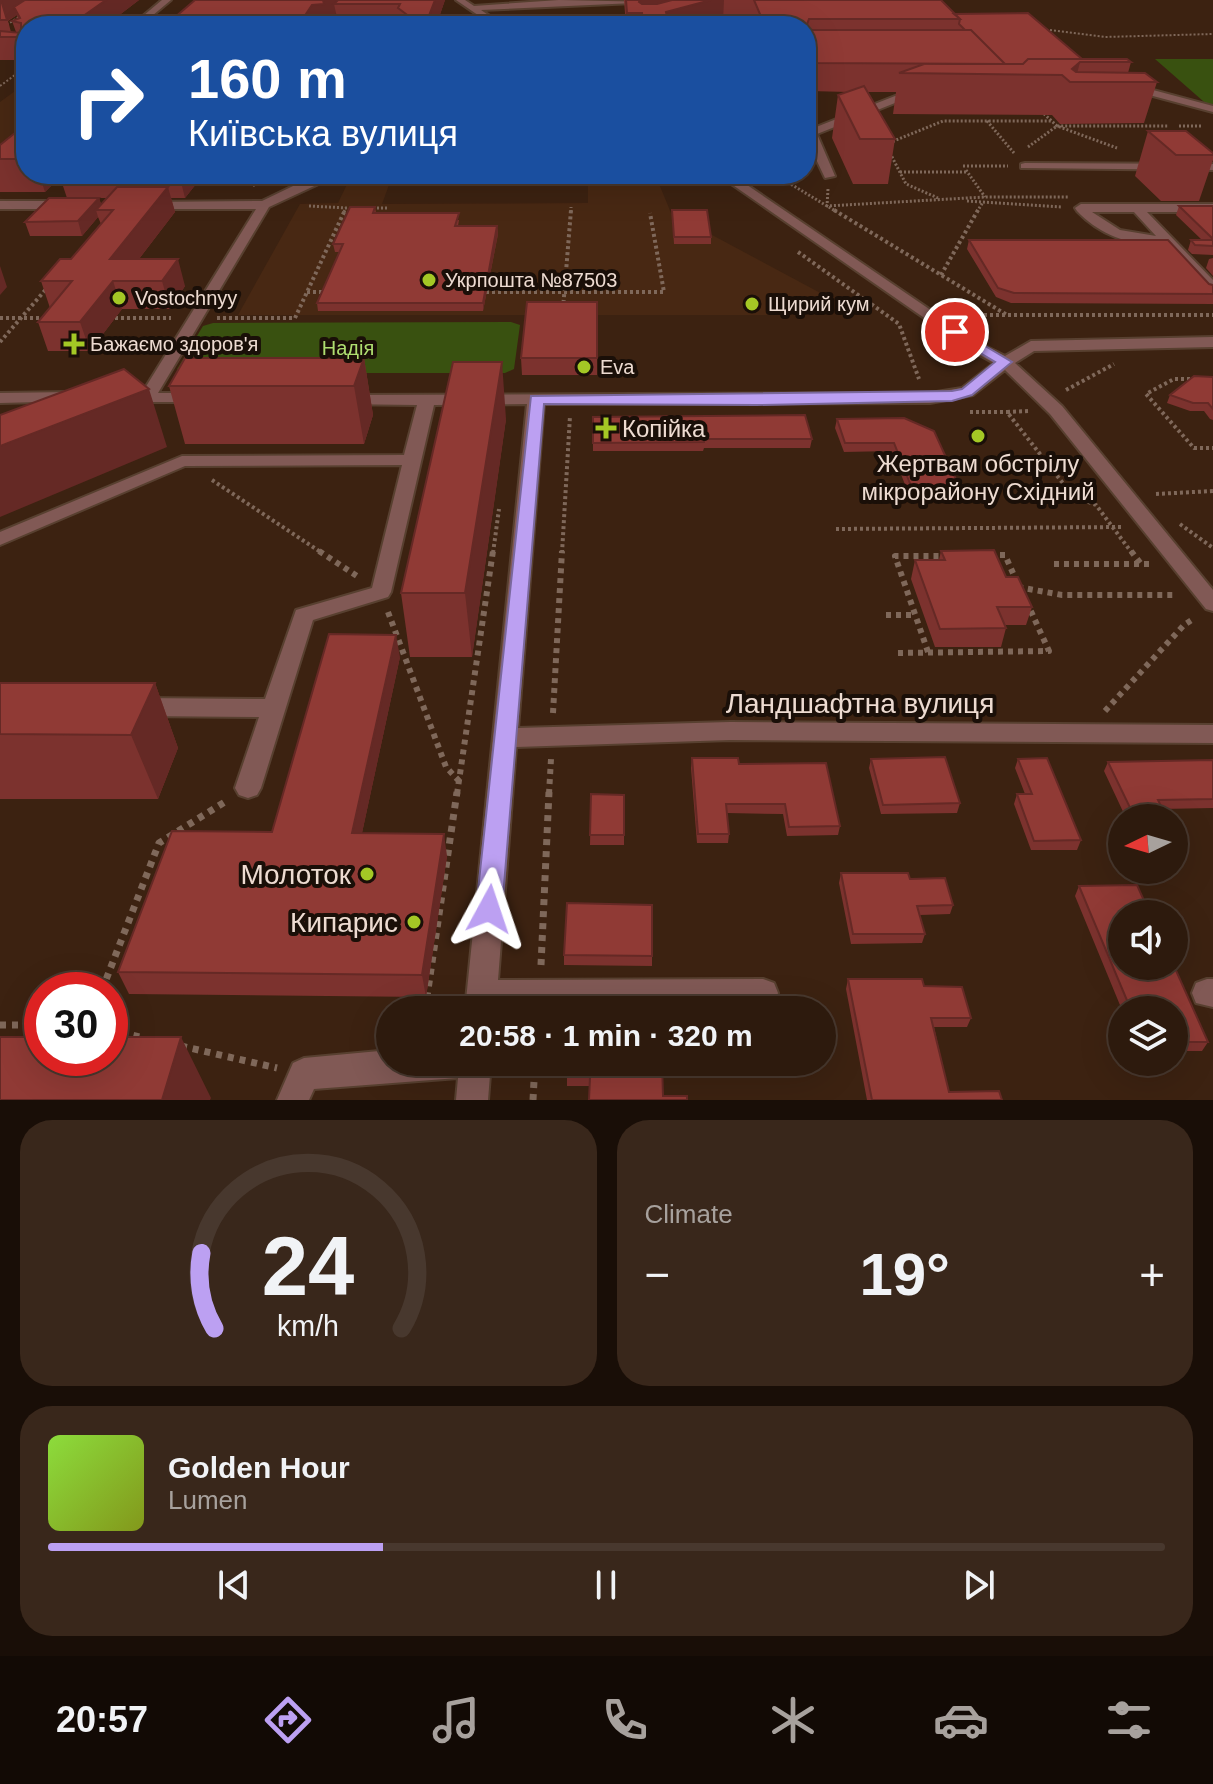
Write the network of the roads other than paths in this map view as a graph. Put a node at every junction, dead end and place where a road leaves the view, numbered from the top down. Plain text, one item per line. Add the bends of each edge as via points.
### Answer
1 (166, 0) edge
2 (460, 0) edge
3 (560, 1) edge
4 (668, 2) edge
5 (472, 8) junction
6 (147, 16) edge
7 (484, 16) edge
8 (1110, 93) edge
9 (929, 98) edge
10 (1159, 108) edge
11 (1212, 108) edge
12 (816, 131) edge
13 (816, 149) edge
14 (1025, 166) road end
15 (1213, 167) edge
16 (829, 176) dead end
17 (310, 184) edge
18 (738, 184) edge
19 (0, 205) edge
20 (82, 205) edge
21 (136, 205) edge
22 (264, 205) junction
23 (1137, 208) junction
24 (1213, 208) edge
25 (1168, 241) junction
26 (1188, 261) junction
27 (1213, 261) edge
28 (1213, 288) edge
29 (1213, 342) edge
30 (1005, 362) junction
31 (0, 398) edge
32 (147, 398) junction
33 (217, 398) edge
34 (322, 399) edge
35 (536, 400) junction
36 (426, 401) junction
37 (412, 460) junction
38 (0, 539) edge
39 (1207, 604) edge
40 (122, 707) edge
41 (275, 708) junction
42 (1213, 734) edge
43 (506, 738) junction
44 (248, 788) road end
45 (763, 993) dead end
46 (481, 996) edge
47 (669, 996) edge
48 (376, 1071) edge
49 (474, 1076) edge
50 (298, 1087) edge
51 (472, 1100) edge

1 - 6 street
2 - 5 street
3 - 4 street
3 - 5 street
5 - 7 street
8 - 11 street via 1153,93
9 - 12 street via 899,98
10 - 11 street
13 - 16 street
14 - 15 street
17 - 22 street
18 - 30 street
19 - 20 street
21 - 22 street
22 - 32 street
23 - 24 street
23 - 25 street
23 - 25 street via 1081,208 1096,225 1135,240
25 - 26 street
26 - 27 street
26 - 28 street
29 - 30 street via 1031,346
30 - 35 street via 967,392 930,398
30 - 39 street via 1056,410 1181,563
31 - 32 street
32 - 33 street
34 - 36 street
35 - 36 street
35 - 43 street
36 - 37 street
37 - 38 street via 182,461
37 - 41 street via 381,592 304,615
40 - 41 street
41 - 44 street
42 - 43 street, Ландшафтна вулиця via 637,732
43 - 46 street
45 - 47 street
48 - 50 street
49 - 51 street

